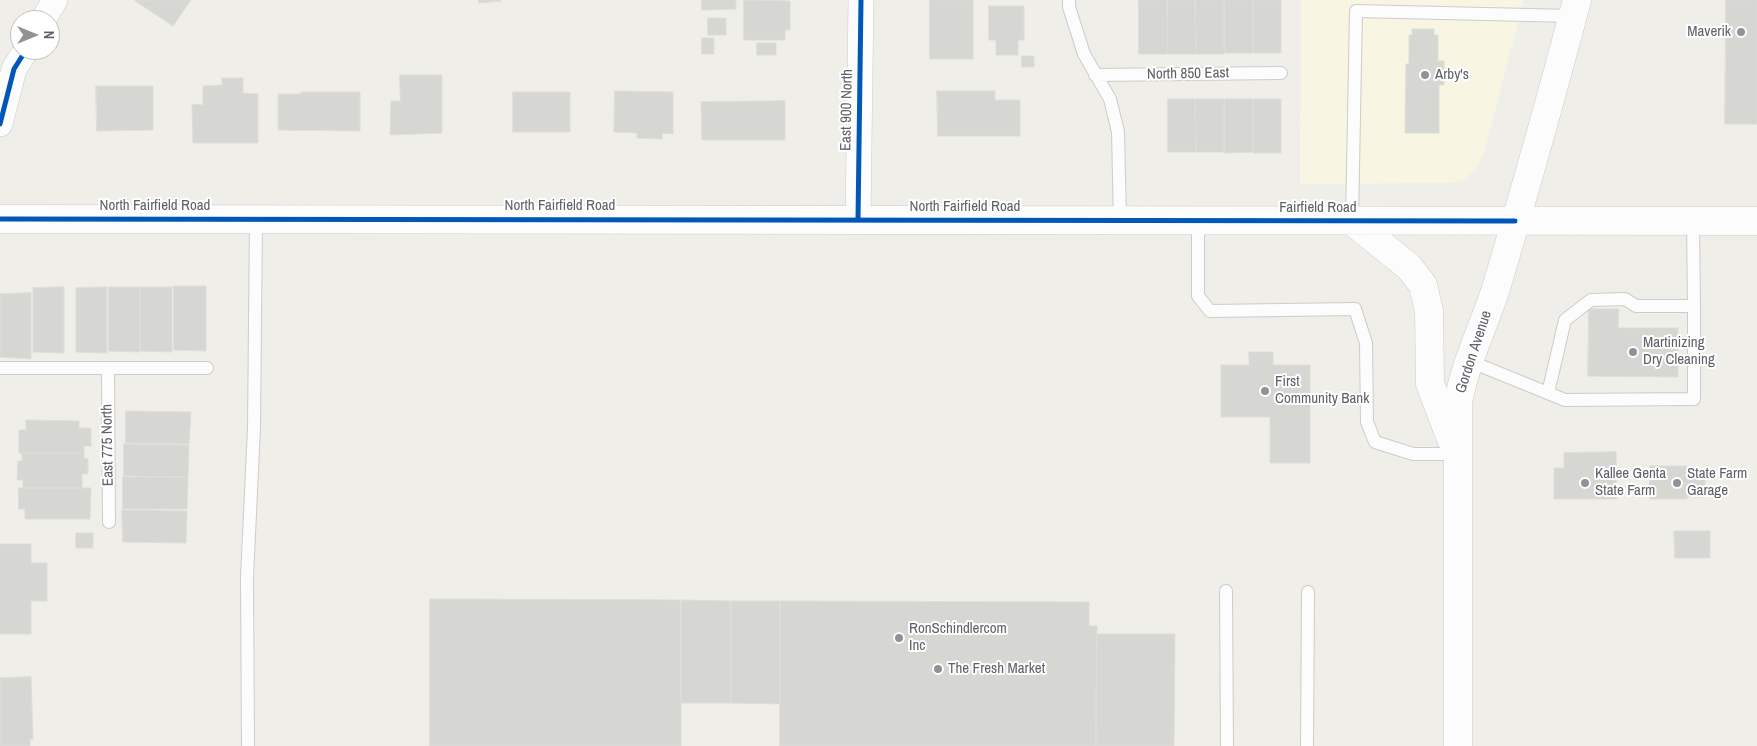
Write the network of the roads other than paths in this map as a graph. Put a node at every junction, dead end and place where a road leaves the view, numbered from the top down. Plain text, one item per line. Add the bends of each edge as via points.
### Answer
1 (861, 0) edge
2 (1069, 0) edge
3 (1574, 8) edge
4 (20, 60) edge
5 (1281, 73) dead end
6 (1095, 75) junction
7 (0, 124) edge
8 (256, 218) junction
9 (0, 219) edge
10 (858, 220) junction
11 (1120, 221) junction
12 (1198, 221) junction
13 (1352, 221) junction
14 (1515, 221) junction
15 (1693, 221) junction
16 (1757, 221) edge
17 (1694, 306) junction
18 (1469, 361) junction
19 (0, 368) edge
20 (108, 368) junction
21 (207, 368) dead end
22 (1548, 393) junction
23 (1457, 454) junction
24 (109, 522) dead end
25 (1226, 591) dead end
26 (1308, 592) dead end
27 (248, 746) edge
28 (1227, 746) edge
29 (1306, 746) edge
30 (1458, 746) edge

1 - 10 street, East 900 North
2 - 6 lane via 1084,54
3 - 13 lane via 1356,12
3 - 14 main road, Gordon Avenue
4 - 7 street via 14,69
5 - 6 lane, North 850 East
6 - 11 lane via 1110,99 1118,132
8 - 9 main road, North Fairfield Road
8 - 10 main road, North Fairfield Road
8 - 27 lane via 254,428 248,577
10 - 11 main road, North Fairfield Road
11 - 12 main road, Fairfield Road
12 - 13 main road, Fairfield Road
12 - 23 lane via 1198,296 1210,311 1355,309 1366,343 1367,422 1375,442 1413,454
13 - 14 main road, Fairfield Road
13 - 23 main road via 1409,267 1423,285 1429,311 1430,384
14 - 15 main road, Fairfield Road
14 - 18 main road, Gordon Avenue
15 - 16 main road, Fairfield Road
15 - 17 lane
17 - 22 lane via 1636,306 1625,299 1591,300 1565,320
17 - 22 lane via 1694,399 1565,400
18 - 22 lane
18 - 23 main road, Gordon Avenue via 1458,403
19 - 20 lane
20 - 21 lane
20 - 24 lane, East 775 North
23 - 30 main road, Gordon Avenue
25 - 28 lane
26 - 29 lane

